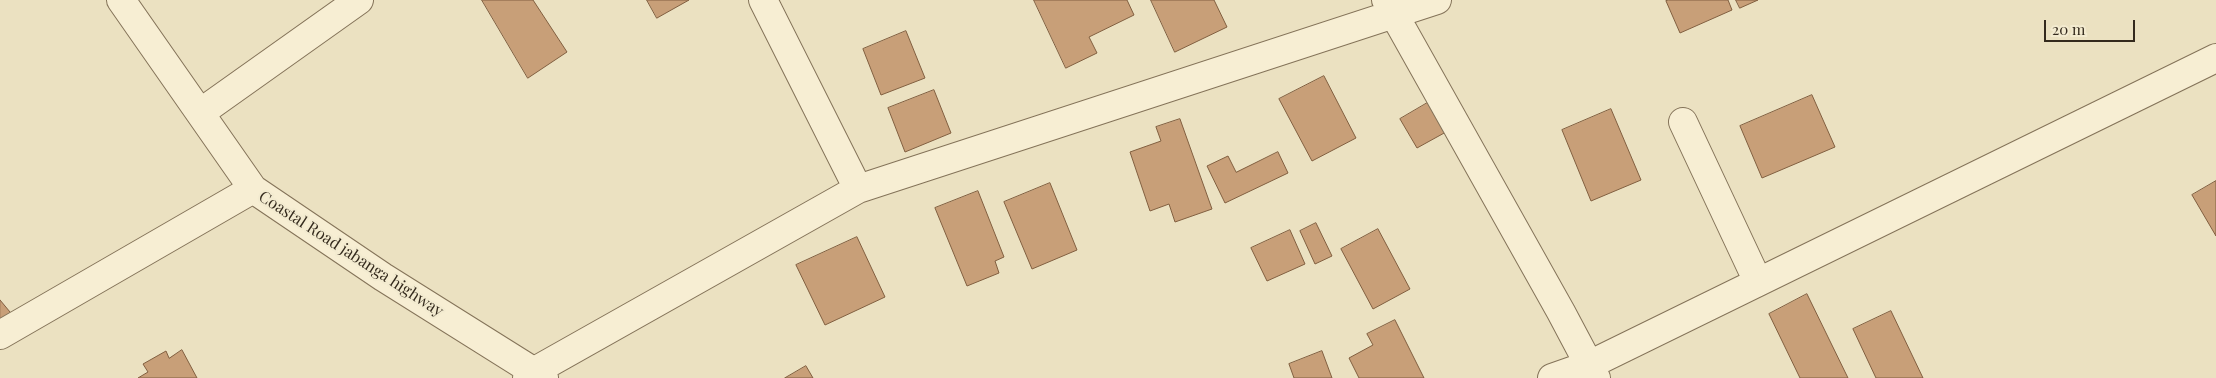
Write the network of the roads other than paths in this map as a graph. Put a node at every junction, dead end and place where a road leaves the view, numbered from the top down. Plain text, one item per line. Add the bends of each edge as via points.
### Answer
1 (121, 0) edge
2 (359, 0) edge
3 (763, 0) edge
4 (1437, 0) edge
5 (1390, 7) edge
6 (2216, 58) edge
7 (200, 113) junction
8 (1683, 122) dead end
9 (253, 189) junction
10 (858, 189) junction
11 (1758, 282) junction
12 (0, 335) edge
13 (1592, 371) edge
14 (534, 376) edge
15 (1552, 378) edge

1 - 7 street, Coastal Road jabanga highway
2 - 7 street
3 - 10 street
4 - 5 street
5 - 10 street
5 - 13 street
6 - 11 street
7 - 9 street, Coastal Road jabanga highway
8 - 11 street
9 - 12 street
9 - 14 street, Coastal Road jabanga highway
10 - 14 street
11 - 13 street
13 - 15 street

